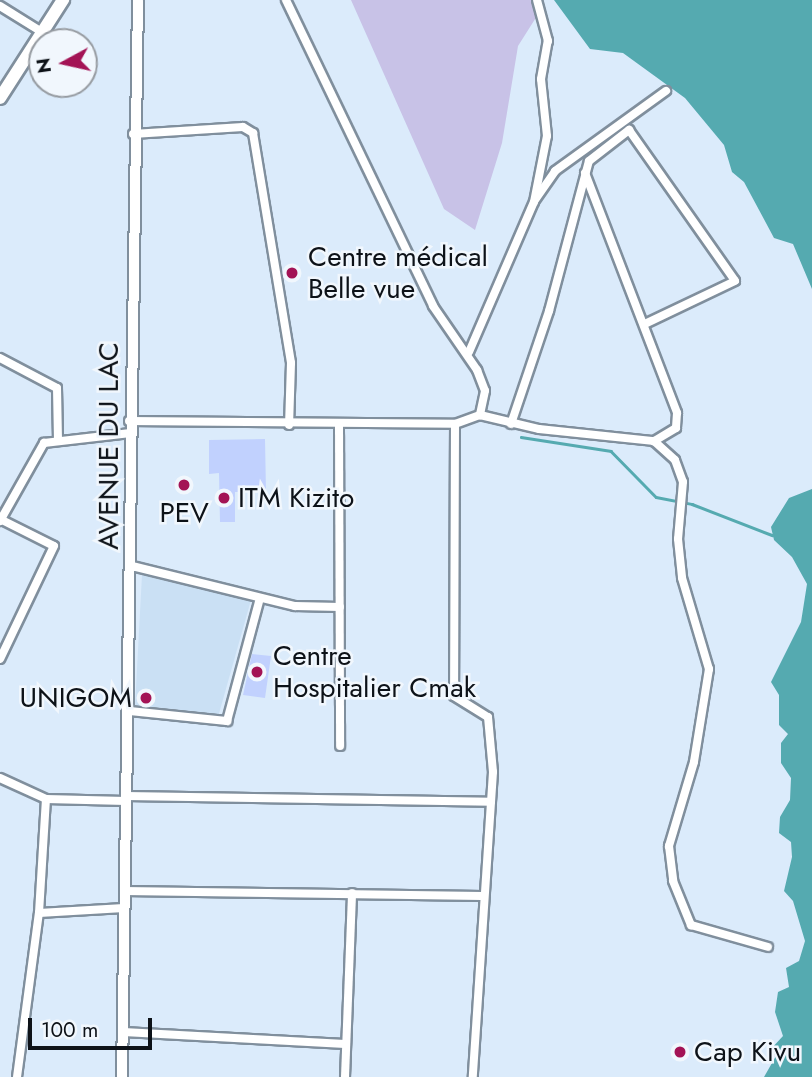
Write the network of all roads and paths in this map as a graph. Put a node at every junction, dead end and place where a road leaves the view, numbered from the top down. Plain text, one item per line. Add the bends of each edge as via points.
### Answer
1 (63, 0) edge
2 (138, 0) edge
3 (286, 0) edge
4 (537, 0) edge
5 (0, 6) edge
6 (36, 28) edge
7 (45, 28) edge
8 (28, 54) edge
9 (666, 91) dead end
10 (0, 98) edge
11 (133, 134) junction
12 (585, 173) junction
13 (534, 202) junction
14 (647, 323) junction
15 (469, 352) junction
16 (0, 358) edge
17 (480, 415) junction
18 (455, 424) junction
19 (510, 424) junction
20 (289, 425) junction
21 (339, 425) junction
22 (130, 427) junction
23 (58, 438) junction
24 (654, 441) junction
25 (0, 520) edge
26 (132, 566) junction
27 (260, 598) junction
28 (340, 607) junction
29 (0, 659) edge
30 (129, 710) junction
31 (340, 746) dead end
32 (0, 778) edge
33 (126, 798) junction
34 (46, 799) junction
35 (491, 802) junction
36 (124, 891) junction
37 (352, 893) junction
38 (481, 896) junction
39 (124, 908) junction
40 (39, 913) junction
41 (768, 947) dead end
42 (123, 1031) junction
43 (346, 1044) junction
44 (17, 1077) edge
45 (122, 1077) edge
46 (345, 1077) edge
47 (473, 1077) edge

1 - 7 highway
2 - 11 main road, AVENUE DU LAC
3 - 15 street via 433,306
4 - 13 street via 548,41 541,79 547,128
5 - 6 street
8 - 10 highway
9 - 13 street via 555,171
11 - 20 street via 243,127 253,133 291,363
11 - 22 main road, AVENUE DU LAC
12 - 14 street
12 - 14 street via 593,154 629,130 735,281
12 - 19 street via 549,311
13 - 15 street
14 - 24 street via 678,420 671,433
15 - 17 street via 485,391
16 - 23 street via 57,388
17 - 18 street
17 - 19 street
18 - 21 street
18 - 35 street via 454,696 490,722
19 - 24 street
20 - 21 street
20 - 22 street
21 - 28 street
22 - 23 street
22 - 26 main road, AVENUE DU LAC
23 - 25 street via 44,443
24 - 41 street via 669,450 683,482 678,539 681,578 709,669 694,762 669,846 673,881 691,925
25 - 29 street via 54,546
26 - 27 street
26 - 30 main road, AVENUE DU LAC
27 - 28 street via 295,606
27 - 30 street via 227,721
28 - 31 street
30 - 33 main road, AVENUE DU LAC
32 - 34 street
33 - 34 street
33 - 35 street
33 - 36 main road, AVENUE DU LAC
34 - 40 street
35 - 38 street
36 - 37 street
36 - 39 main road, AVENUE DU LAC
37 - 38 street
37 - 43 street
38 - 47 street
39 - 40 street
39 - 42 main road, AVENUE DU LAC
40 - 44 street
42 - 43 street
42 - 45 main road, AVENUE DU LAC
43 - 46 street

